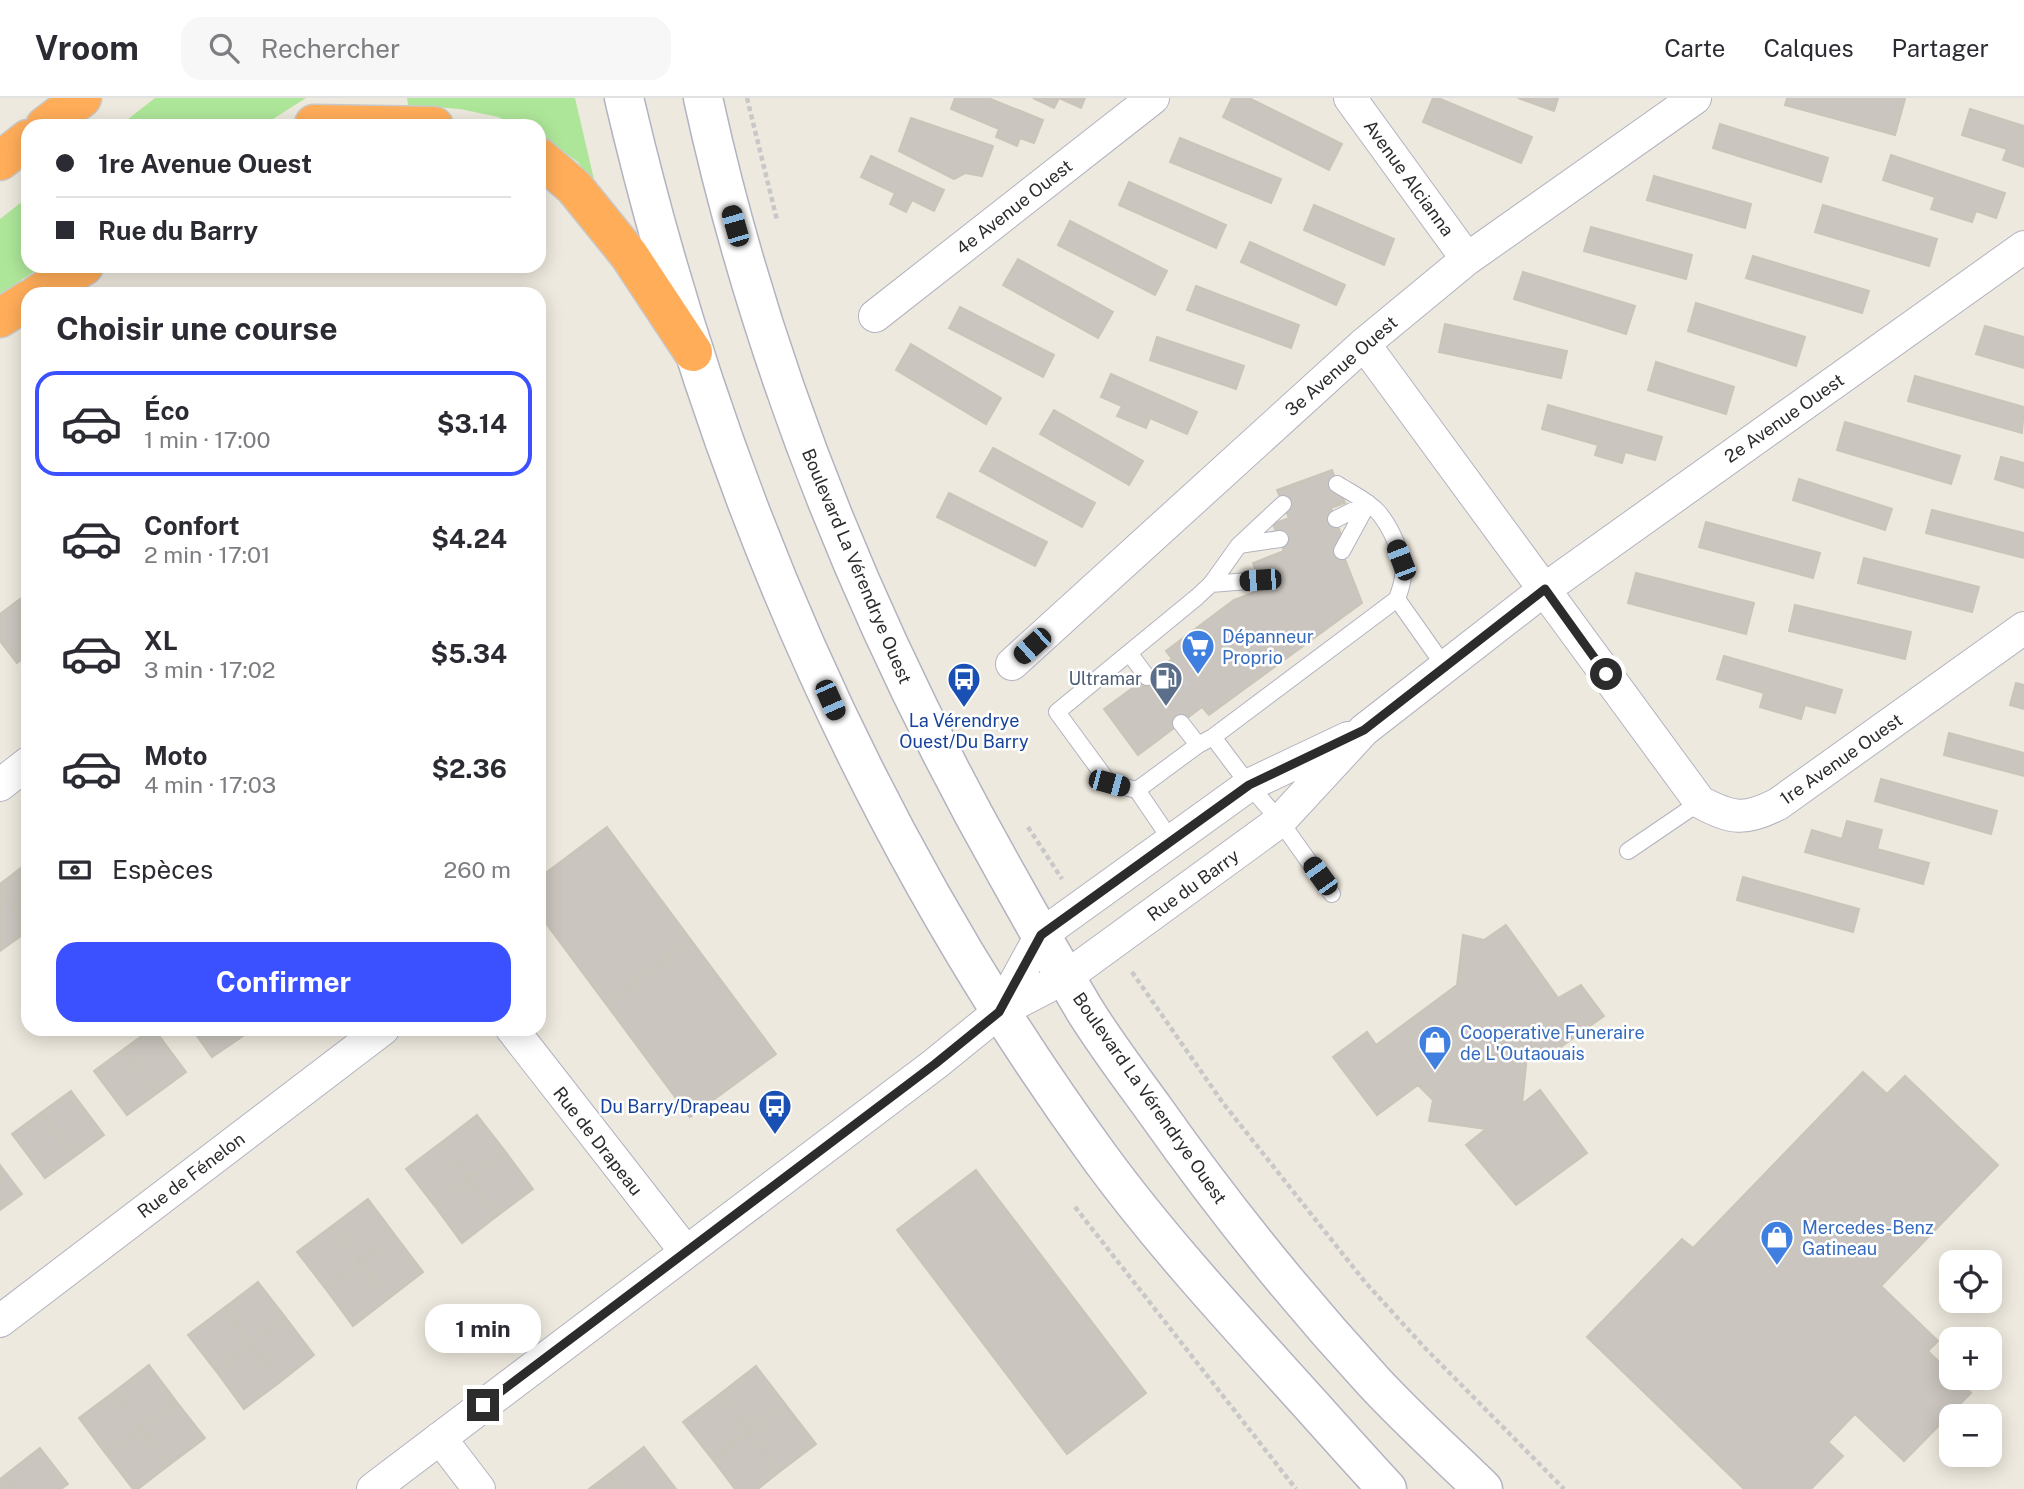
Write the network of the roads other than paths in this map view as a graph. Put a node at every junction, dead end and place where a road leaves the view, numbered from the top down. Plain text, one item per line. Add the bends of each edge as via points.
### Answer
1 (82, 98) edge
2 (356, 98) edge
3 (624, 98) edge
4 (703, 98) edge
5 (1153, 98) edge
6 (1350, 98) edge
7 (1695, 98) edge
8 (54, 119) edge
9 (323, 119) edge
10 (21, 144) edge
11 (0, 161) edge
12 (546, 163) edge
13 (2024, 247) edge
14 (1467, 259) junction
15 (72, 273) edge
16 (50, 287) edge
17 (21, 304) edge
18 (875, 316) dead end
19 (0, 318) edge
20 (1364, 344) junction
21 (693, 352) junction
22 (1337, 484) dead end
23 (1368, 503) junction
24 (1283, 505) dead end
25 (1335, 519) dead end
26 (1280, 539) dead end
27 (1239, 545) junction
28 (1342, 551) dead end
29 (1260, 580) dead end
30 (1211, 584) junction
31 (1545, 589) junction
32 (1397, 599) junction
33 (2024, 628) edge
34 (1130, 654) junction
35 (1012, 664) dead end
36 (1445, 667) junction
37 (1147, 677) dead end
38 (1181, 723) dead end
39 (1364, 730) junction
40 (1213, 737) junction
41 (1198, 745) junction
42 (21, 768) edge
43 (0, 785) edge
44 (1249, 785) junction
45 (1137, 790) junction
46 (1700, 802) junction
47 (1280, 821) junction
48 (1171, 840) junction
49 (1628, 851) dead end
50 (1332, 894) dead end
51 (1041, 935) junction
52 (1066, 977) junction
53 (999, 1012) junction
54 (374, 1036) edge
55 (517, 1036) edge
56 (686, 1252) junction
57 (0, 1321) edge
58 (440, 1438) junction
59 (373, 1489) edge
60 (479, 1489) edge
61 (1387, 1489) edge
62 (1483, 1489) edge

1 - 8 highway
2 - 9 highway
3 - 21 main road
4 - 51 main road, Boulevard La Vérendrye Ouest via 761,317 818,480 925,725
5 - 18 street, 4e Avenue Ouest
6 - 14 street, Avenue Alcianna
7 - 14 street, 3e Avenue Ouest
10 - 11 highway
12 - 21 highway via 574,187 629,255
13 - 31 street, 2e Avenue Ouest
14 - 20 street, 3e Avenue Ouest
15 - 16 highway
17 - 19 highway
20 - 31 street
20 - 35 street, 3e Avenue Ouest
21 - 53 main road via 746,506 839,720 892,826
22 - 23 lane
23 - 25 lane
23 - 28 lane
23 - 32 lane via 1387,526 1401,560
24 - 27 lane
26 - 27 lane
27 - 30 lane
29 - 30 lane
30 - 34 lane
31 - 36 street, Rue du Barry
31 - 46 street
32 - 36 lane
32 - 40 lane
33 - 46 street, 1re Avenue Ouest via 1778,804 1738,817
34 - 37 lane
34 - 45 lane via 1057,712 1109,783
36 - 39 street, Rue du Barry
38 - 41 lane
39 - 44 street, Rue du Barry
39 - 47 street, Rue du Barry
40 - 41 lane
40 - 44 lane
41 - 45 lane
42 - 43 street
44 - 47 lane
44 - 48 street, Rue du Barry
45 - 48 lane
46 - 49 lane
47 - 50 lane
47 - 52 street, Rue du Barry
48 - 51 street, Rue du Barry
51 - 52 main road, Boulevard La Vérendrye Ouest
51 - 53 street, Rue du Barry
52 - 53 street, Rue du Barry
52 - 62 main road, Boulevard La Vérendrye Ouest via 1124,1067 1252,1240 1375,1383
53 - 56 street, Rue du Barry
53 - 61 main road via 1157,1230
54 - 57 street, Rue de Fénelon
55 - 56 street, Rue de Drapeau
56 - 58 street, Rue du Barry
58 - 59 street, Rue du Barry
58 - 60 street

